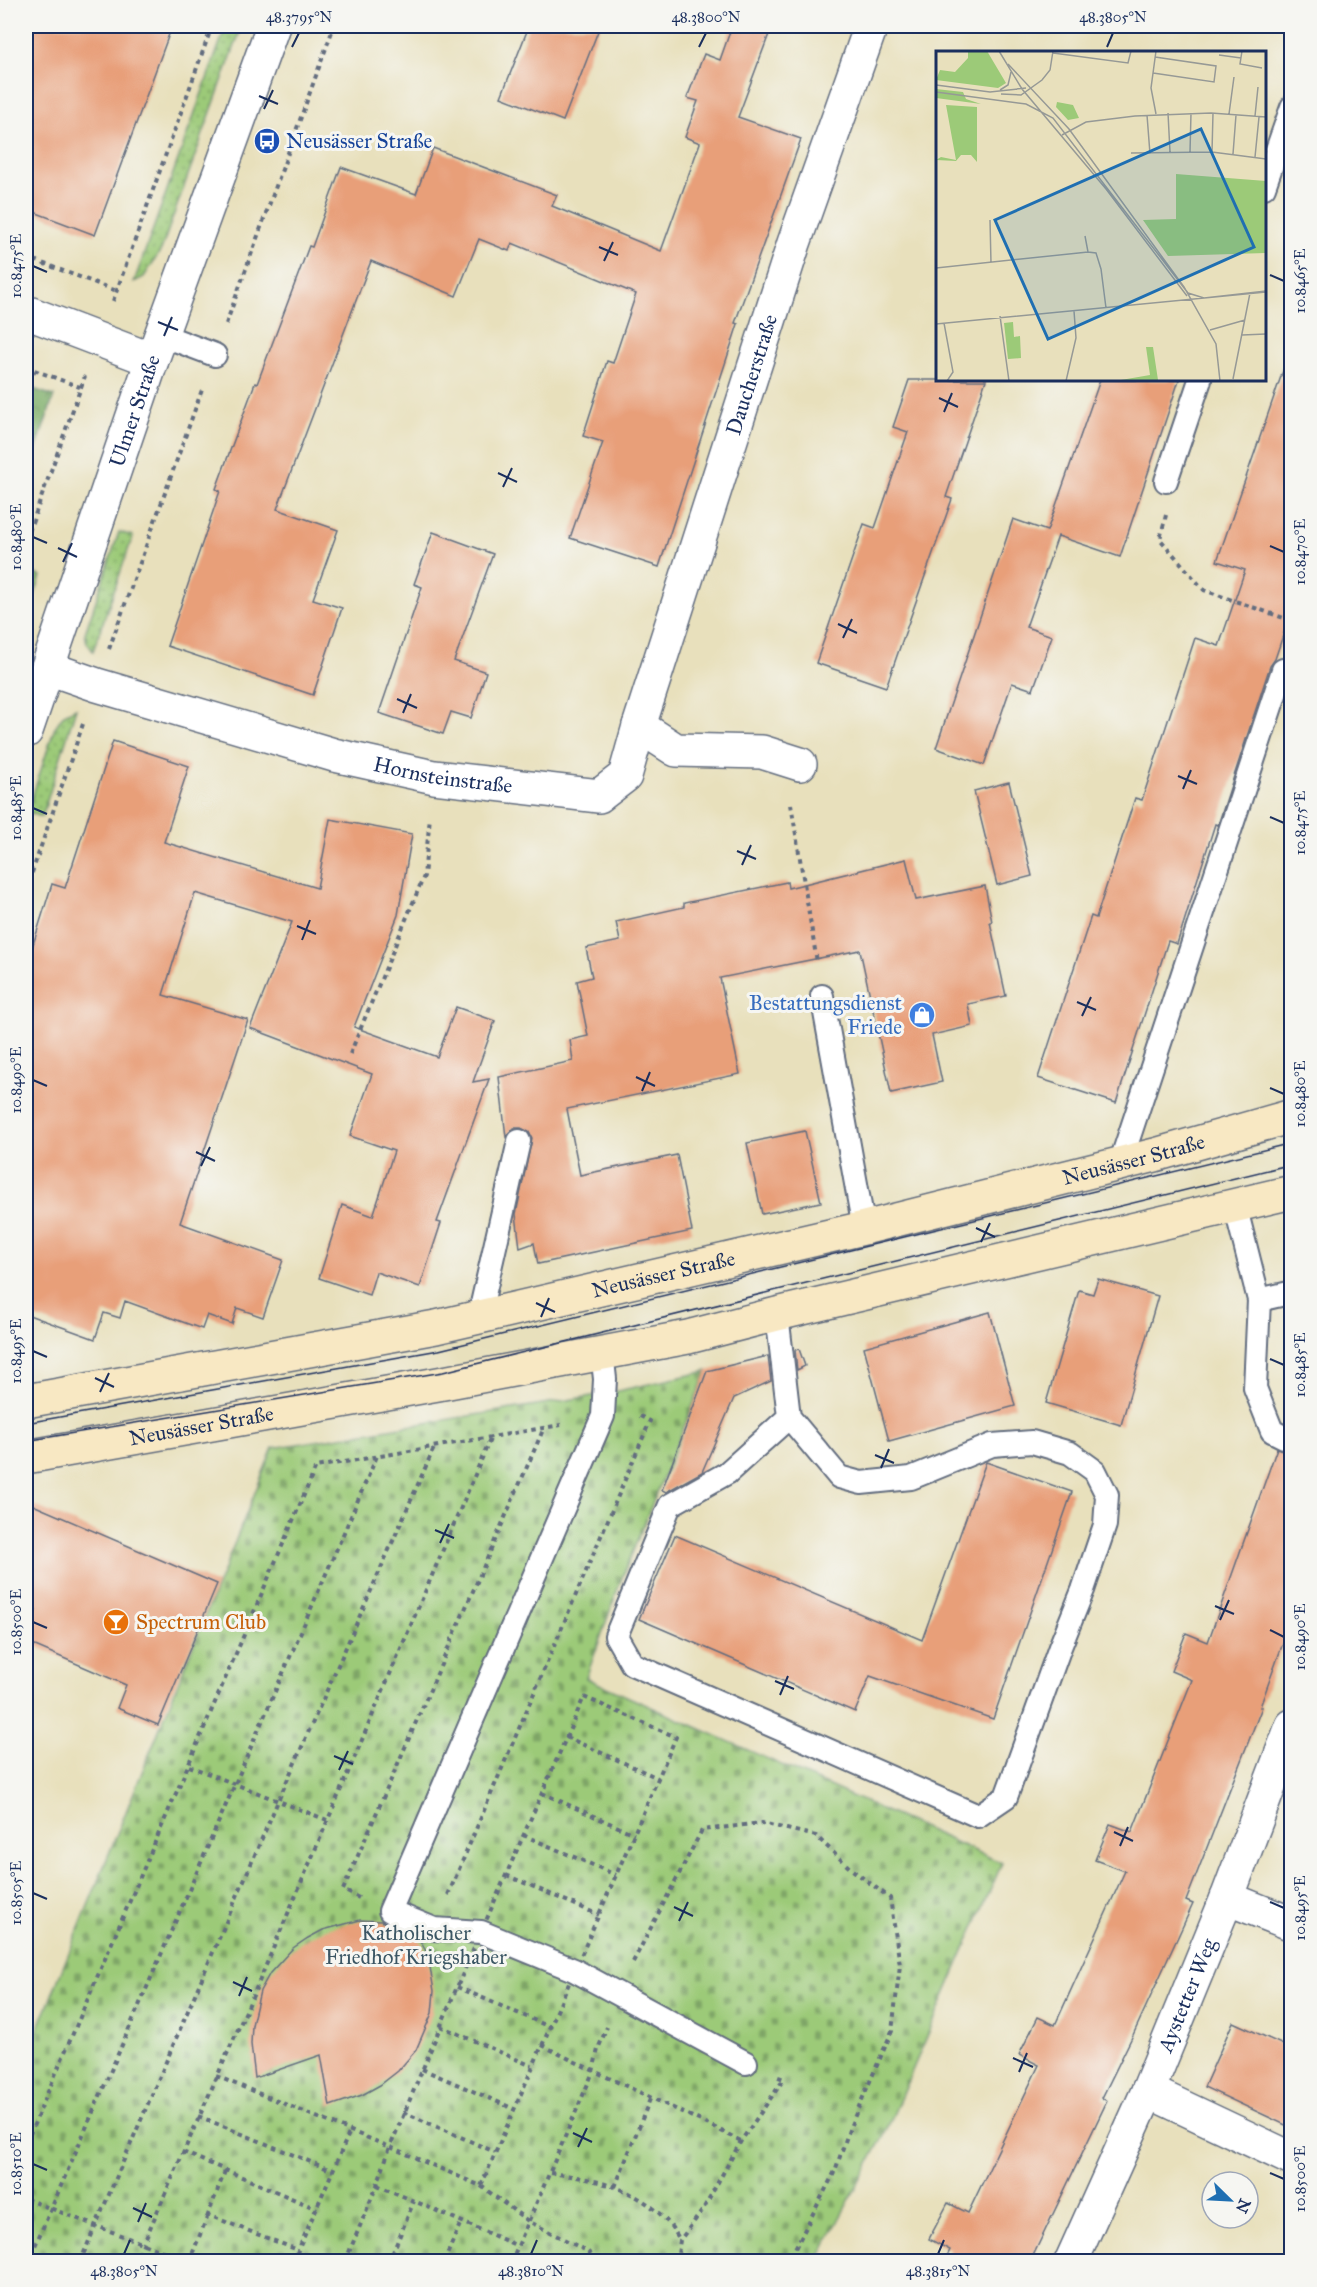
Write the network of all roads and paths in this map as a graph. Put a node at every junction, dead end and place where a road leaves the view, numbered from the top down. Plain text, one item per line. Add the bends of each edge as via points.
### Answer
1 (212, 26) edge
2 (273, 26) edge
3 (871, 26) edge
4 (1292, 107) edge
5 (1266, 182) edge
6 (26, 257) edge
7 (26, 312) edge
8 (157, 348) junction
9 (215, 355) dead end
10 (26, 367) edge
11 (36, 372) junction
12 (26, 378) edge
13 (1200, 381) edge
14 (1166, 481) joint
15 (26, 540) edge
16 (1292, 621) edge
17 (48, 668) junction
18 (1283, 670) dead end
19 (86, 716) dead end
20 (639, 726) junction
21 (26, 731) edge
22 (791, 761) joint
23 (434, 777) junction
24 (26, 890) edge
25 (822, 996) joint
26 (350, 1054) dead end
27 (1292, 1116) edge
28 (519, 1141) dead end
29 (1120, 1164) junction
30 (1292, 1192) edge
31 (1235, 1205) junction
32 (864, 1228) junction
33 (1289, 1293) dead end
34 (1259, 1300) junction
35 (777, 1314) junction
36 (479, 1317) junction
37 (602, 1352) junction
38 (26, 1401) edge
39 (603, 1416) junction
40 (789, 1417) junction
41 (543, 1430) junction
42 (1282, 1436) edge
43 (491, 1437) junction
44 (434, 1447) junction
45 (377, 1456) junction
46 (26, 1457) edge
47 (1292, 1725) edge
48 (566, 1737) dead end
49 (189, 1767) junction
50 (658, 1778) dead end
51 (234, 1786) junction
52 (542, 1793) dead end
53 (278, 1801) junction
54 (327, 1820) junction
55 (634, 1834) dead end
56 (523, 1835) dead end
57 (506, 1875) dead end
58 (616, 1875) dead end
59 (1227, 1898) junction
60 (390, 1911) junction
61 (599, 1915) dead end
62 (1292, 1924) edge
63 (434, 1929) junction
64 (633, 1962) dead end
65 (457, 1987) dead end
66 (621, 1994) junction
67 (440, 2026) dead end
68 (550, 2027) dead end
69 (542, 2045) dead end
70 (746, 2062) joint
71 (532, 2066) dead end
72 (422, 2069) dead end
73 (593, 2072) junction
74 (216, 2076) junction
75 (1148, 2091) junction
76 (650, 2099) junction
77 (514, 2109) dead end
78 (404, 2112) dead end
79 (198, 2116) junction
80 (350, 2131) junction
81 (741, 2141) junction
82 (26, 2143) edge
83 (183, 2152) junction
84 (495, 2152) dead end
85 (1292, 2159) edge
86 (225, 2171) junction
87 (333, 2171) junction
88 (550, 2173) junction
89 (377, 2185) junction
90 (481, 2186) dead end
91 (615, 2187) junction
92 (26, 2199) edge
93 (414, 2201) junction
94 (49, 2209) junction
95 (317, 2209) junction
96 (208, 2215) junction
97 (528, 2221) junction
98 (461, 2222) junction
99 (95, 2225) junction
100 (680, 2240) junction
101 (143, 2243) junction
102 (518, 2246) junction
103 (298, 2250) junction
104 (190, 2261) edge
105 (28, 2262) edge
106 (80, 2262) edge
107 (135, 2262) edge
108 (293, 2262) edge
109 (345, 2262) edge
110 (389, 2262) edge
111 (444, 2262) edge
112 (511, 2262) edge
113 (599, 2262) edge
114 (677, 2262) edge
115 (789, 2262) edge
116 (1071, 2262) edge

1 - 6 path via 117,291
2 - 8 street, Ulmer Straße
3 - 20 street, Daucherstraße via 794,243
4 - 5 lane
7 - 8 street
8 - 9 lane
8 - 17 street, Ulmer Straße
10 - 11 path
11 - 12 path
11 - 15 path via 80,387
13 - 14 lane
14 - 16 path via 1170,500 1160,539 1204,590
17 - 21 street, Ulmer Straße
17 - 23 street, Hornsteinstraße via 334,755
18 - 29 lane
19 - 24 path
20 - 22 street via 676,750 762,752
20 - 23 street, Hornsteinstraße via 625,776 599,796
22 - 25 path
23 - 26 path via 424,876
25 - 32 lane
27 - 29 main road, Neusässer Straße
28 - 36 lane
29 - 32 main road, Neusässer Straße
30 - 31 main road, Neusässer Straße
31 - 34 lane
31 - 35 main road, Neusässer Straße
32 - 36 main road, Neusässer Straße
33 - 34 lane
34 - 42 lane via 1255,1388
35 - 37 main road, Neusässer Straße via 688,1337
35 - 40 lane
36 - 38 main road, Neusässer Straße
37 - 39 lane
37 - 46 main road, Neusässer Straße
39 - 41 path
39 - 60 lane
39 - 63 path via 621,1406 650,1420
40 - 40 lane via 727,1473 670,1505 616,1636 632,1664 978,1816 1006,1797 1105,1525 1107,1495 1095,1471 1070,1453 1032,1442 992,1445 911,1478 861,1483 839,1477
41 - 43 path
41 - 60 path via 343,1890
43 - 44 path
43 - 54 path
44 - 45 path
44 - 53 path
45 - 49 path via 316,1467
45 - 51 path
47 - 59 street, Aystetter Weg
48 - 50 path
49 - 51 path
49 - 82 path
51 - 53 path
51 - 94 path
52 - 55 path
53 - 54 path
53 - 99 path
54 - 74 path
56 - 58 path
57 - 61 path
59 - 62 street
59 - 75 street, Aystetter Weg
60 - 63 lane
63 - 66 lane via 481,1932
64 - 115 path via 702,1830 762,1823 816,1836 890,1898 900,1965 892,2031 835,2171
65 - 68 path
66 - 70 lane
66 - 73 path via 598,2049
67 - 71 path
69 - 73 path
70 - 81 path via 784,2079
72 - 77 path
73 - 76 path
73 - 88 path
74 - 79 path
74 - 80 path
75 - 85 street
75 - 116 street, Aystetter Weg
76 - 81 path
76 - 91 path
78 - 84 path
79 - 83 path
79 - 87 path
80 - 87 path
80 - 89 path via 390,2147
81 - 100 path via 702,2211
83 - 86 path
83 - 101 path
86 - 95 path
86 - 96 path
87 - 95 path
88 - 91 path
88 - 97 path
89 - 93 path
89 - 109 path
90 - 97 path
91 - 100 path via 637,2197 663,2217
92 - 94 path
93 - 98 path
93 - 110 path
94 - 99 path
94 - 105 path
95 - 103 path
96 - 103 path
96 - 104 path
97 - 102 path
97 - 113 path via 588,2251
98 - 102 path
98 - 111 path
99 - 101 path
99 - 106 path
100 - 114 path
101 - 104 path
101 - 107 path
102 - 112 path
103 - 108 path

